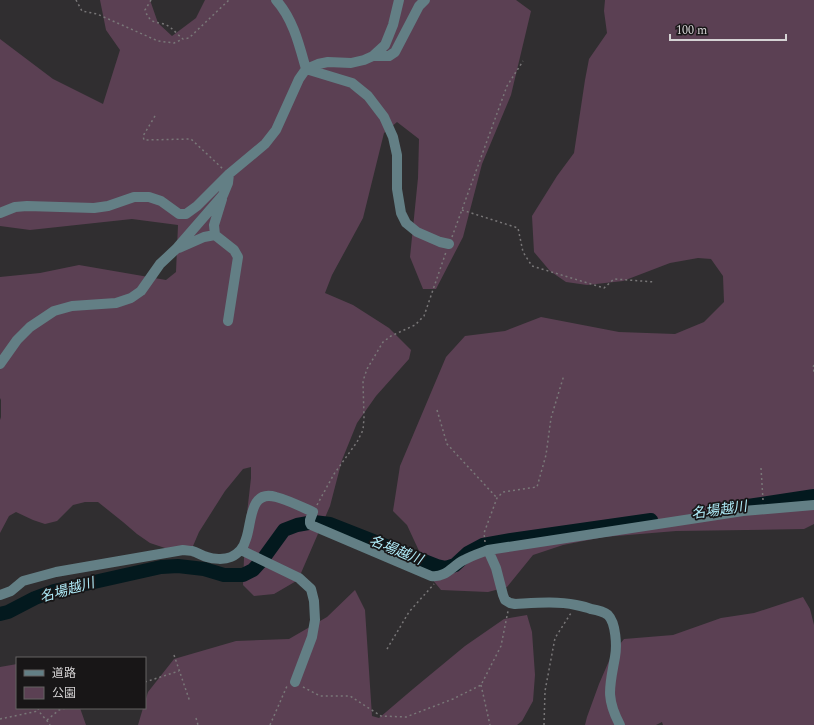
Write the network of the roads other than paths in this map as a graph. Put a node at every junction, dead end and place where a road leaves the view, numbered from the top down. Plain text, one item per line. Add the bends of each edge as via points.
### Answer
1 (276, 0) edge
2 (399, 0) edge
3 (425, 0) edge
4 (373, 56) junction
5 (306, 69) junction
6 (229, 174) junction
7 (223, 195) junction
8 (0, 213) edge
9 (214, 235) junction
10 (449, 244) road end
11 (176, 249) junction
12 (228, 321) dead end
13 (0, 364) edge
14 (814, 505) edge
15 (486, 546) junction
16 (241, 550) junction
17 (0, 595) edge
18 (295, 682) road end
19 (620, 725) edge

1 - 5 street via 292,25
2 - 4 street via 385,45
3 - 4 street via 419,6 395,52 389,56
4 - 5 street via 351,63 328,62
5 - 6 street via 276,130 265,144
5 - 10 street via 352,83 368,96 384,117 394,137 398,197 406,223 417,232
6 - 7 street
6 - 8 street via 186,214 179,214 161,201 149,197 134,197 94,208 27,206 15,207
7 - 9 street via 214,225
7 - 11 street
9 - 11 street
9 - 12 street via 234,250 238,258
11 - 13 street via 160,264 141,291 131,298 116,303 72,306 54,311 16,340
14 - 15 street via 743,511
15 - 16 street via 442,575 431,576 311,525 312,515 269,496 257,500 253,507 246,540
15 - 19 street via 496,568 503,596 510,603 576,604 604,612 609,616 613,622 615,638 610,681 611,703
16 - 17 street via 231,558 221,559 183,550 56,572 23,581 11,591
16 - 18 street via 299,578 311,588 315,620 312,637

